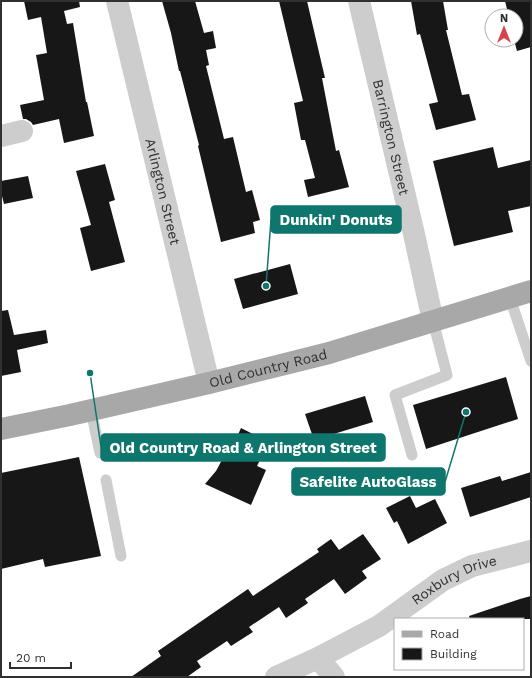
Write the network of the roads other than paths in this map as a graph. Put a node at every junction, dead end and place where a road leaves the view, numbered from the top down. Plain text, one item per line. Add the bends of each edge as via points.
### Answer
1 (117, 1) edge
2 (359, 1) edge
3 (531, 291) edge
4 (510, 298) junction
5 (433, 321) junction
6 (531, 361) edge
7 (209, 383) junction
8 (90, 410) junction
9 (1, 429) edge
10 (100, 453) dead end
11 (412, 455) dead end
12 (106, 480) dead end
13 (531, 551) edge
14 (121, 556) dead end
15 (318, 658) junction
16 (276, 677) edge
17 (334, 677) edge

1 - 7 street, Arlington Street
2 - 5 street, Barrington Street
3 - 4 main road, Old Country Road
4 - 5 main road, Old Country Road
4 - 6 lane
5 - 7 main road, Old Country Road via 329,353
5 - 11 lane via 447,375 395,395
7 - 8 main road, Old Country Road
8 - 9 main road, Old Country Road
8 - 10 lane
12 - 14 lane
13 - 15 street, Roxbury Drive via 472,566 443,580 380,626
15 - 16 street, Roxbury Drive
15 - 17 street

